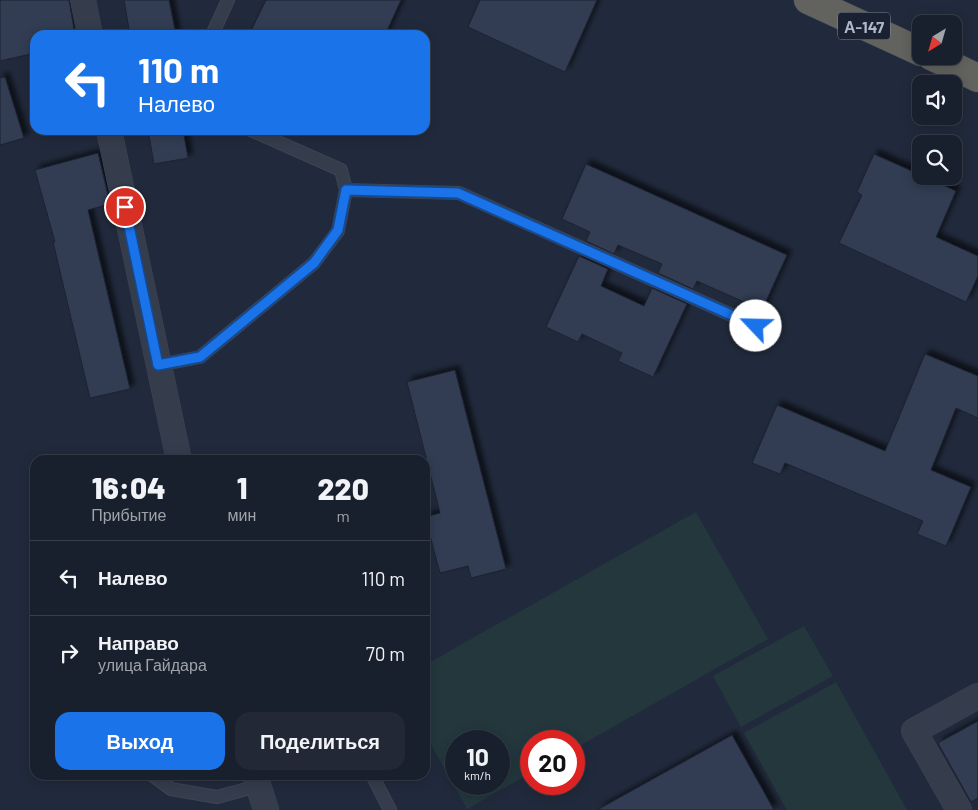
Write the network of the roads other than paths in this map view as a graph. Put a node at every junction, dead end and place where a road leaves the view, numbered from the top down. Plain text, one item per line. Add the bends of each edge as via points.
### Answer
1 (83, 0) edge
2 (228, 0) edge
3 (808, 0) edge
4 (89, 30) edge
5 (214, 30) edge
6 (912, 48) edge
7 (950, 65) edge
8 (978, 78) edge
9 (110, 135) edge
10 (262, 135) edge
11 (346, 190) junction
12 (756, 326) dead end
13 (158, 365) junction
14 (178, 455) edge
15 (978, 696) edge
16 (158, 780) edge
17 (375, 780) edge
18 (257, 781) edge
19 (266, 810) edge
20 (390, 810) edge
21 (958, 810) edge

1 - 4 street
2 - 5 lane
3 - 6 highway, А-147
7 - 8 highway
9 - 13 street
10 - 11 lane via 341,170
11 - 12 lane via 458,193
11 - 13 lane via 338,230 314,263 200,357
13 - 14 street
15 - 21 street via 914,731
16 - 18 lane via 171,790 217,797
17 - 20 lane
18 - 19 street

